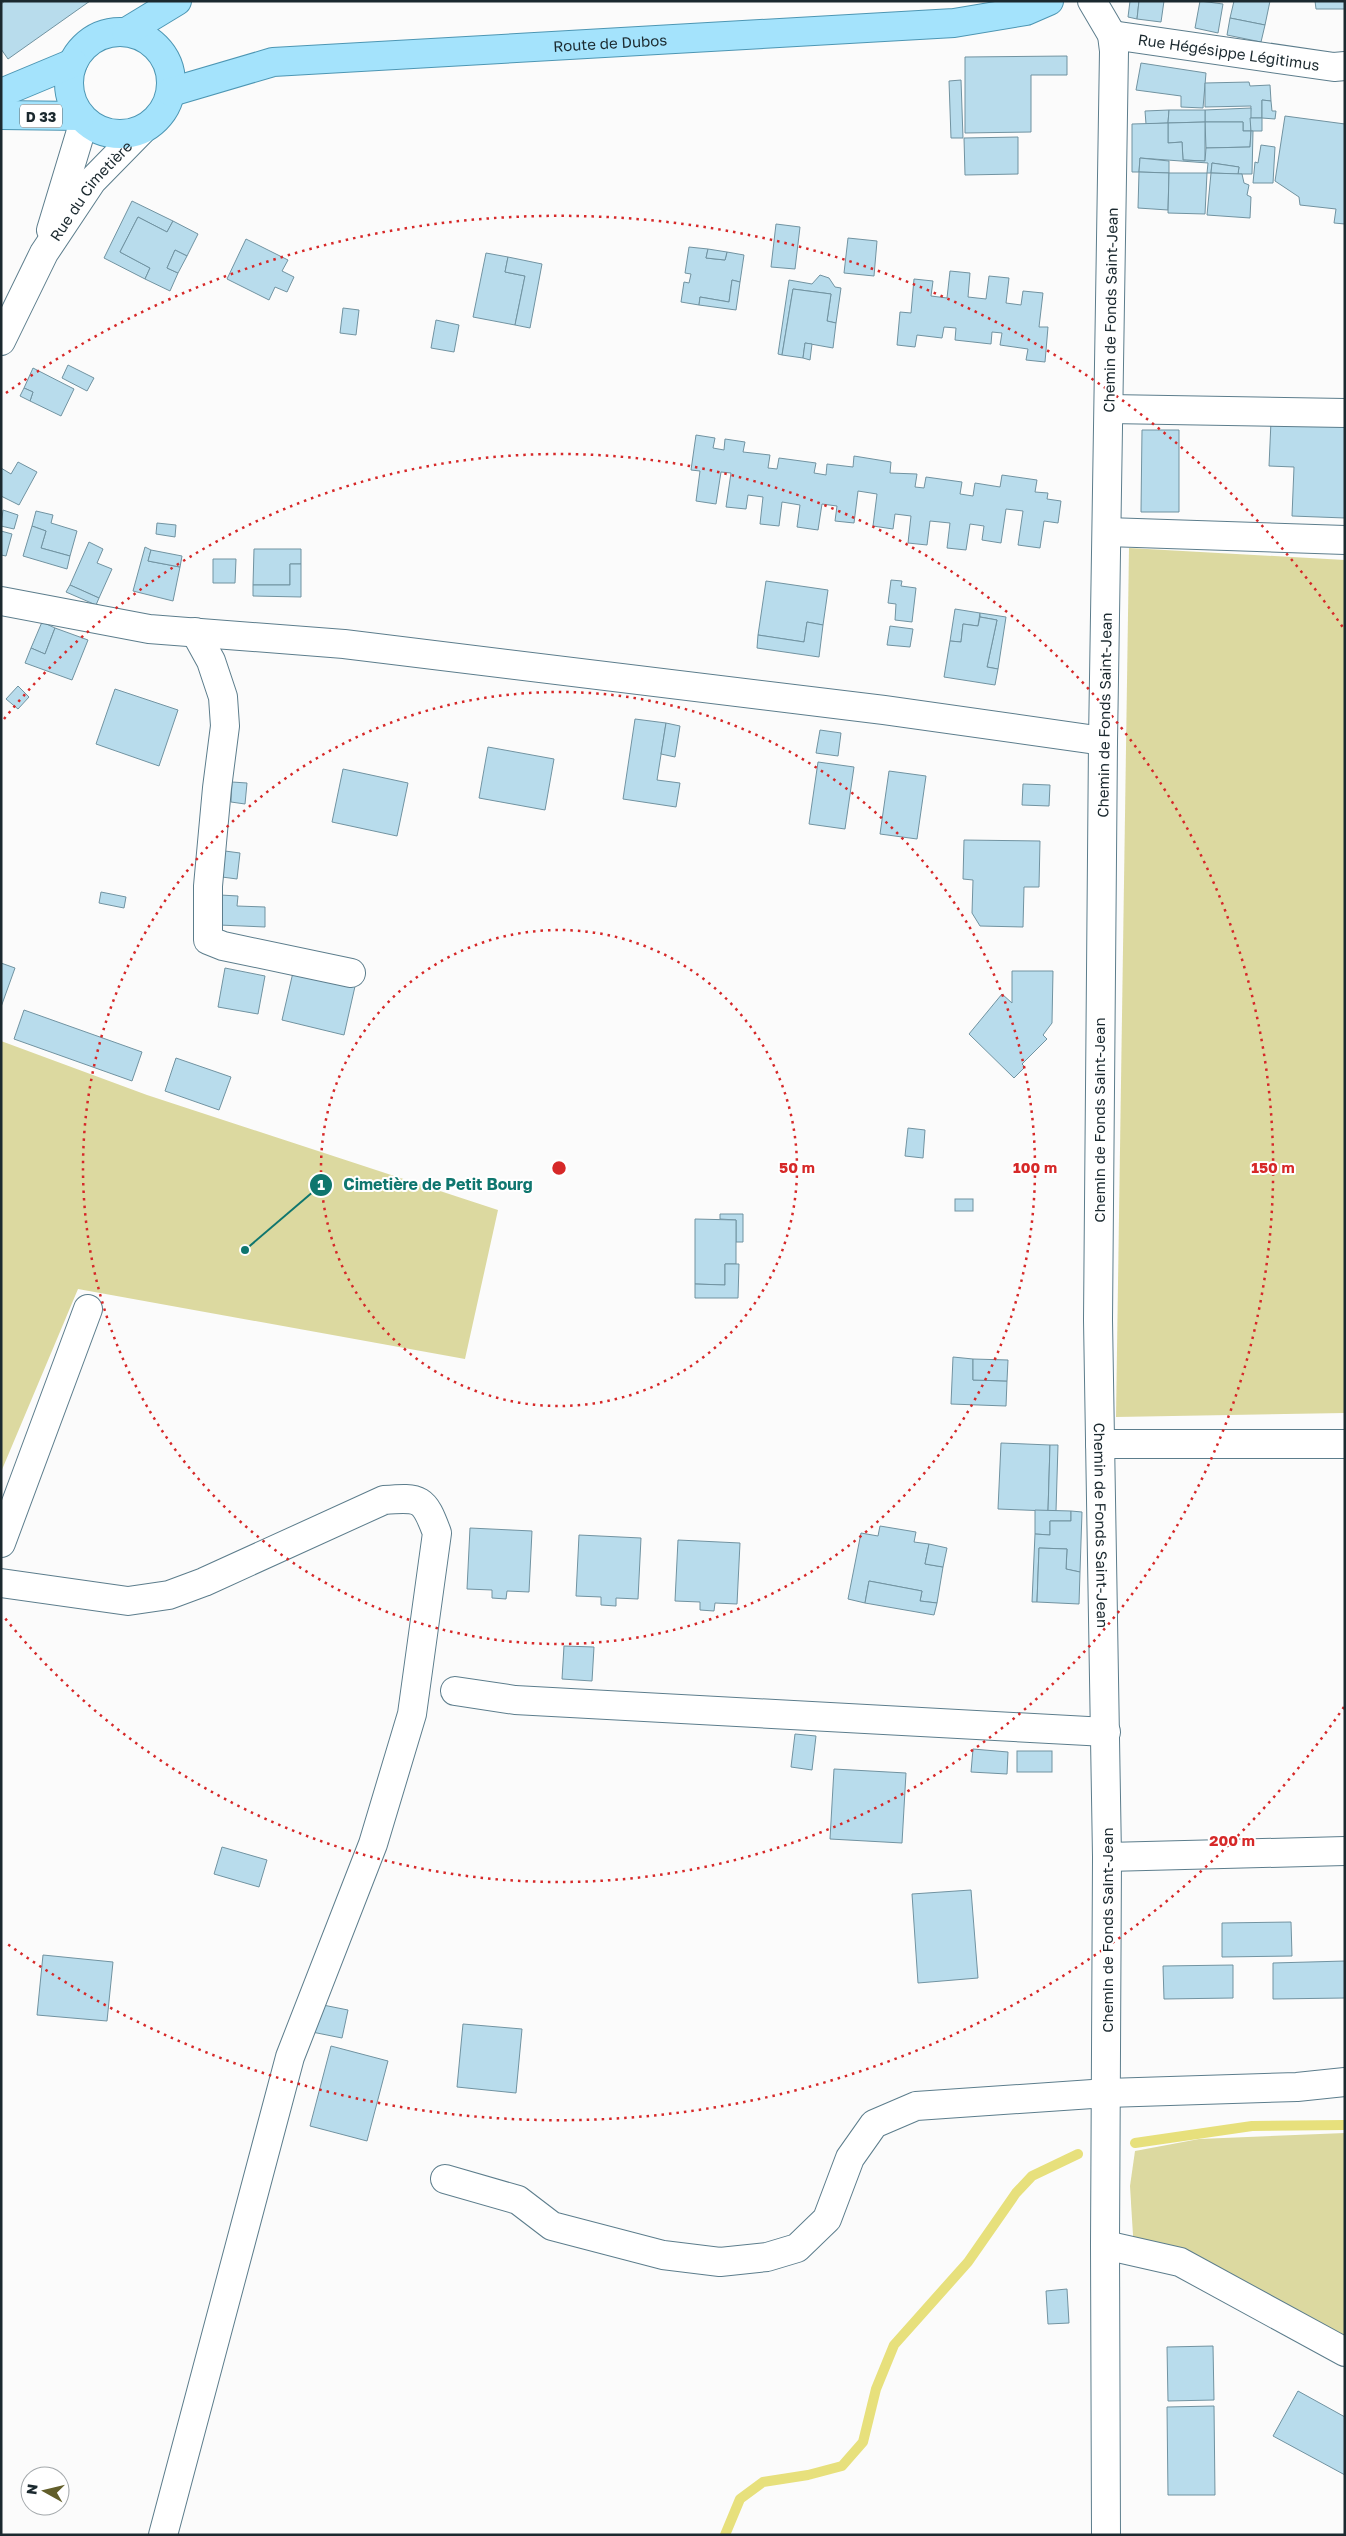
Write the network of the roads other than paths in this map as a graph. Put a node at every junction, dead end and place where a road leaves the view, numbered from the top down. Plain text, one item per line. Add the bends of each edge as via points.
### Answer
1 (177, 1) edge
2 (1049, 1) edge
3 (1092, 1) edge
4 (126, 32) junction
5 (1112, 35) junction
6 (73, 63) junction
7 (1345, 66) edge
8 (171, 92) junction
9 (1, 93) edge
10 (1, 115) edge
11 (82, 119) junction
12 (142, 131) junction
13 (44, 253) junction
14 (1, 341) edge
15 (1109, 409) junction
16 (1345, 413) edge
17 (1107, 532) junction
18 (1345, 540) edge
19 (1, 601) edge
20 (195, 632) junction
21 (1103, 741) junction
22 (351, 973) dead end
23 (88, 1309) dead end
24 (1100, 1444) junction
25 (1345, 1444) edge
26 (1, 1543) edge
27 (1, 1584) edge
28 (455, 1691) dead end
29 (1106, 1732) junction
30 (1345, 1851) edge
31 (1108, 1857) junction
32 (1345, 2082) edge
33 (1107, 2094) junction
34 (445, 2179) dead end
35 (1104, 2245) junction
36 (1345, 2352) edge
37 (163, 2535) edge
38 (1106, 2535) edge

1 - 4 main road
2 - 8 main road, Route de Dubos via 1026,11 954,23 273,62
3 - 5 street, Chemin de Fonds Saint-Jean
4 - 6 main road via 110,32 94,39
4 - 8 main road via 156,46 172,75
5 - 7 street, Rue Hégésippe Légitimus
5 - 15 street, Chemin de Fonds Saint-Jean
6 - 9 main road, D 33
6 - 11 main road via 69,81 71,100
8 - 12 main road via 166,108 156,122
10 - 11 main road, D 33
11 - 12 main road via 102,132 122,136
11 - 13 street, Rue du Cimetière
12 - 13 street, Rue du Cimetière via 92,181
13 - 14 street, Rue du Cimetière
15 - 16 street
15 - 17 street, Chemin de Fonds Saint-Jean
17 - 18 street
17 - 21 street, Chemin de Fonds Saint-Jean
19 - 20 street via 149,629
20 - 21 street via 344,644 884,710
20 - 22 street via 217,678 226,726 208,886 208,940
21 - 24 street, Chemin de Fonds Saint-Jean via 1098,1320
23 - 26 street
24 - 25 street
24 - 29 street, Chemin de Fonds Saint-Jean
27 - 37 street via 128,1601 169,1595 384,1500 412,1498 427,1508 437,1533 412,1714 372,1844 290,2057
28 - 29 street via 524,1700
29 - 31 street, Chemin de Fonds Saint-Jean
30 - 31 street
31 - 33 street, Chemin de Fonds Saint-Jean
32 - 33 street via 1297,2087
33 - 34 street via 916,2106 874,2124 850,2158 827,2219 797,2248 767,2258 720,2262 663,2255 552,2226 518,2200
33 - 35 street, Chemin de Fonds Saint-Jean
35 - 36 street via 1180,2262
35 - 38 street, Chemin de Fonds Saint-Jean

